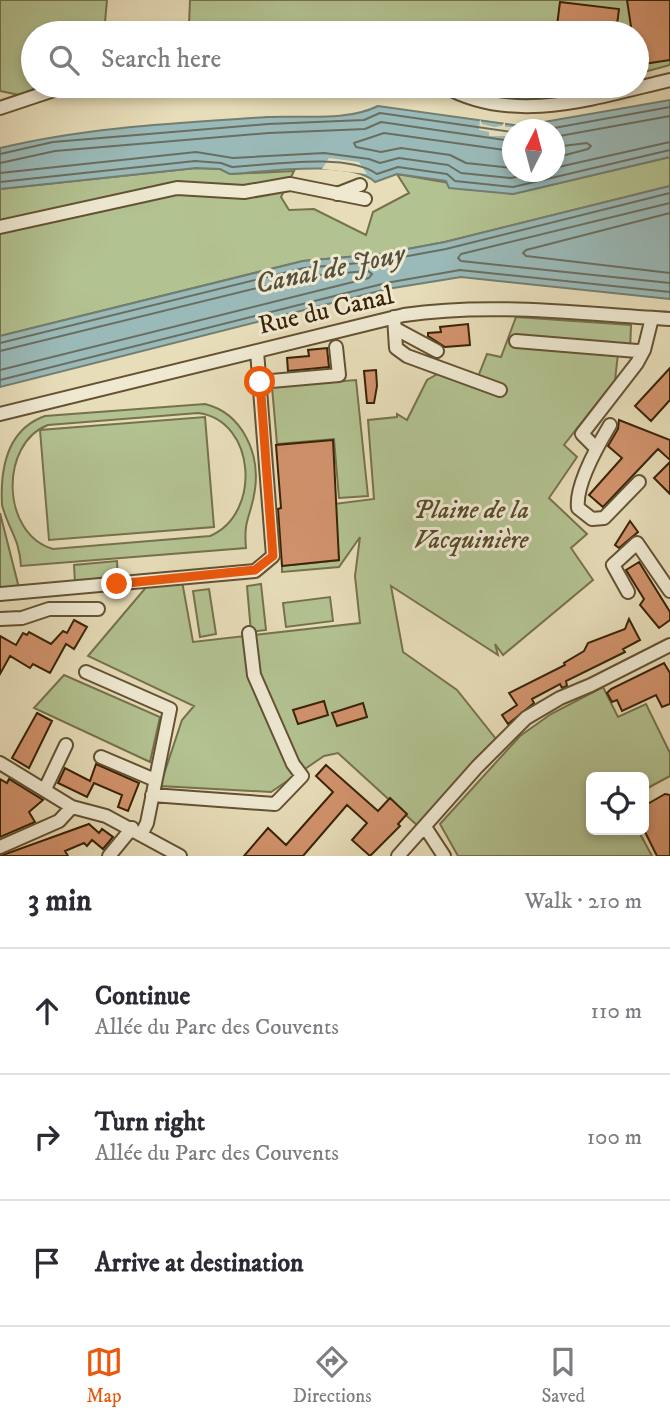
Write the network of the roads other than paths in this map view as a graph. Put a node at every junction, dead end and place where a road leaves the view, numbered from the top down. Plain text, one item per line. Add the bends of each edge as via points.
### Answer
1 (670, 80) edge
2 (649, 84) edge
3 (30, 98) edge
4 (470, 98) edge
5 (578, 98) edge
6 (0, 108) edge
7 (360, 186) dead end
8 (335, 195) junction
9 (365, 199) dead end
10 (0, 227) edge
11 (652, 318) junction
12 (670, 319) edge
13 (395, 323) junction
14 (516, 341) dead end
15 (336, 347) dead end
16 (644, 350) junction
17 (257, 351) junction
18 (437, 351) dead end
19 (260, 382) junction
20 (500, 390) dead end
21 (0, 414) edge
22 (610, 425) dead end
23 (596, 449) junction
24 (639, 482) dead end
25 (670, 591) edge
26 (628, 592) dead end
27 (0, 594) edge
28 (98, 609) dead end
29 (0, 619) edge
30 (249, 633) dead end
31 (669, 647) edge
32 (86, 672) dead end
33 (66, 745) dead end
34 (101, 757) dead end
35 (0, 763) edge
36 (155, 780) junction
37 (45, 789) junction
38 (152, 794) junction
39 (72, 807) junction
40 (425, 827) junction
41 (137, 830) junction
42 (0, 846) edge
43 (175, 855) edge
44 (400, 855) edge
45 (109, 856) edge
46 (444, 856) edge

1 - 2 street
3 - 6 street
4 - 5 street via 527,108
7 - 8 street
8 - 9 street
8 - 10 street via 290,184 244,192 177,188
11 - 12 street, Rue du Canal
11 - 13 street, Rue du Canal via 470,307
11 - 16 street
13 - 17 street, Rue du Canal
13 - 18 street
13 - 20 street via 396,348 407,356
14 - 16 street
15 - 19 street via 339,375
16 - 23 street via 582,434
17 - 19 street
17 - 21 street, Rue du Canal
19 - 27 street via 273,556 255,570
22 - 23 street
23 - 24 street via 577,499 584,514 604,518
25 - 26 street via 638,543 613,565
28 - 29 street via 49,609
30 - 38 street via 254,675 302,776 275,804
31 - 40 street via 526,718
32 - 36 street via 170,709
33 - 37 street
34 - 36 street
35 - 37 street
36 - 38 street
37 - 39 street
38 - 41 street
39 - 41 street
39 - 42 street via 59,821
40 - 44 street
40 - 46 street
41 - 43 street
41 - 45 street

